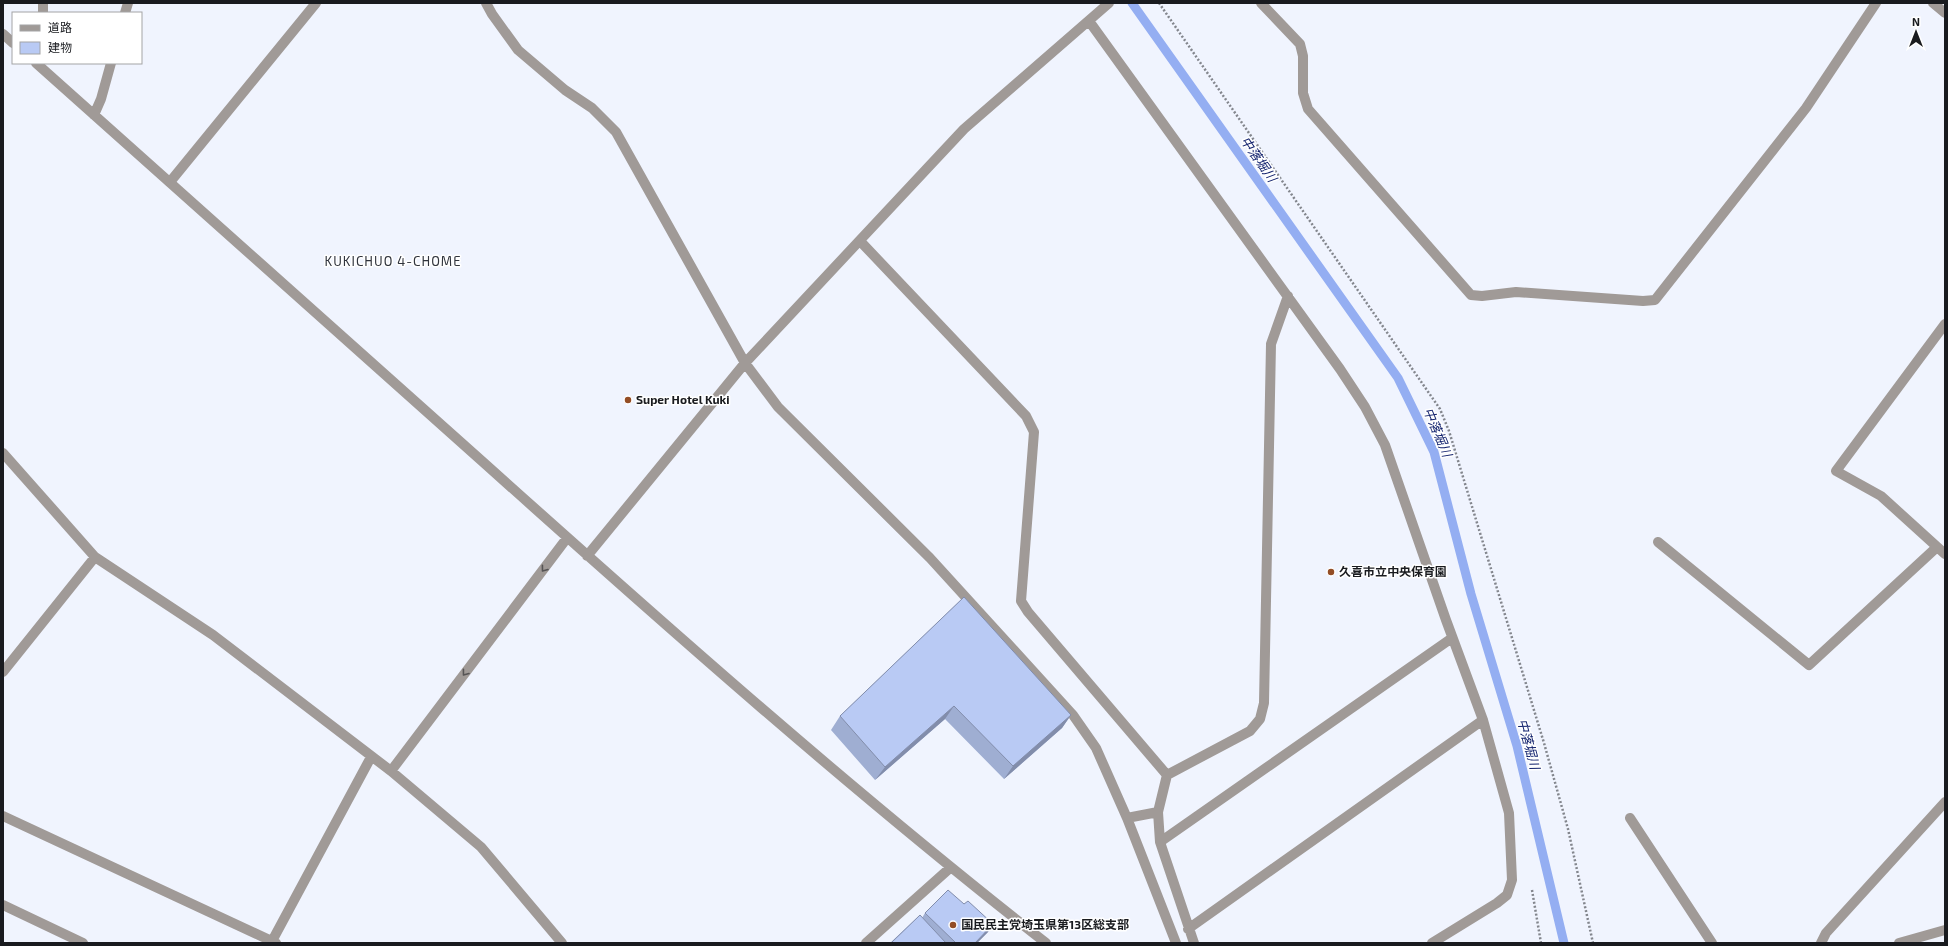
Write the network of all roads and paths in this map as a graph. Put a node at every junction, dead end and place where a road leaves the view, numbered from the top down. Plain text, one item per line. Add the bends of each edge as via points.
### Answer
1 (316, 3) edge
2 (486, 3) edge
3 (1159, 3) edge
4 (1261, 3) edge
5 (1876, 3) edge
6 (1933, 3) edge
7 (1108, 5) edge
8 (1945, 13) edge
9 (1089, 21) junction
10 (3, 34) edge
11 (12, 42) edge
12 (111, 64) edge
13 (41, 65) edge
14 (94, 115) junction
15 (170, 182) junction
16 (860, 241) junction
17 (1288, 296) junction
18 (1945, 324) edge
19 (745, 363) junction
20 (3, 453) edge
21 (568, 538) junction
22 (1658, 542) dead end
23 (1937, 547) junction
24 (1945, 554) edge
25 (587, 556) junction
26 (95, 557) junction
27 (1452, 638) junction
28 (3, 672) edge
29 (1483, 720) junction
30 (371, 757) junction
31 (391, 771) junction
32 (1167, 776) junction
33 (1945, 802) edge
34 (1158, 812) junction
35 (3, 816) edge
36 (1127, 818) junction
37 (1630, 818) dead end
38 (1160, 842) junction
39 (950, 868) junction
40 (3, 905) edge
41 (1188, 930) junction
42 (1945, 930) edge
43 (273, 942) edge
44 (83, 943) edge
45 (562, 943) edge
46 (866, 943) edge
47 (1046, 943) edge
48 (1176, 943) edge
49 (1194, 943) edge
50 (1432, 943) edge
51 (1593, 943) edge
52 (1712, 943) edge
53 (1821, 943) edge
54 (1899, 943) edge

1 - 15 street
2 - 19 street via 518,50 565,90 592,108 616,132
3 - 51 path via 1440,409 1449,431 1544,743 1568,829
4 - 5 street via 1300,44 1303,56 1303,93 1308,109 1471,295 1516,292 1643,301 1655,300 1806,108
6 - 8 street
7 - 9 street
9 - 16 street via 964,129
9 - 17 street
10 - 11 street
12 - 14 street
13 - 14 street
14 - 15 street
15 - 21 street
16 - 19 street
16 - 32 street via 1026,416 1034,432 1021,601
17 - 27 street via 1365,406 1385,445
17 - 32 street via 1271,344 1264,704 1260,719 1250,731
18 - 23 street via 1836,471 1880,496
19 - 25 street
19 - 36 street via 778,407 930,558 1072,715 1096,748
20 - 26 street
21 - 25 street
21 -> 31 street
22 - 23 street via 1809,665
23 - 24 street
25 - 39 street
26 - 28 street
26 - 30 street via 213,635
27 - 29 street
27 - 38 street
29 - 41 street
29 - 50 street via 1508,813 1512,880 1507,895 1497,903
30 - 31 street
30 - 43 street
31 - 45 street via 481,847
32 - 34 street
33 - 53 street via 1826,933
34 - 36 street
34 - 38 street
35 - 43 street
36 - 48 street
37 - 52 street
38 - 41 street
39 - 46 street
39 - 47 street
40 - 44 street
41 - 49 street
42 - 54 street

